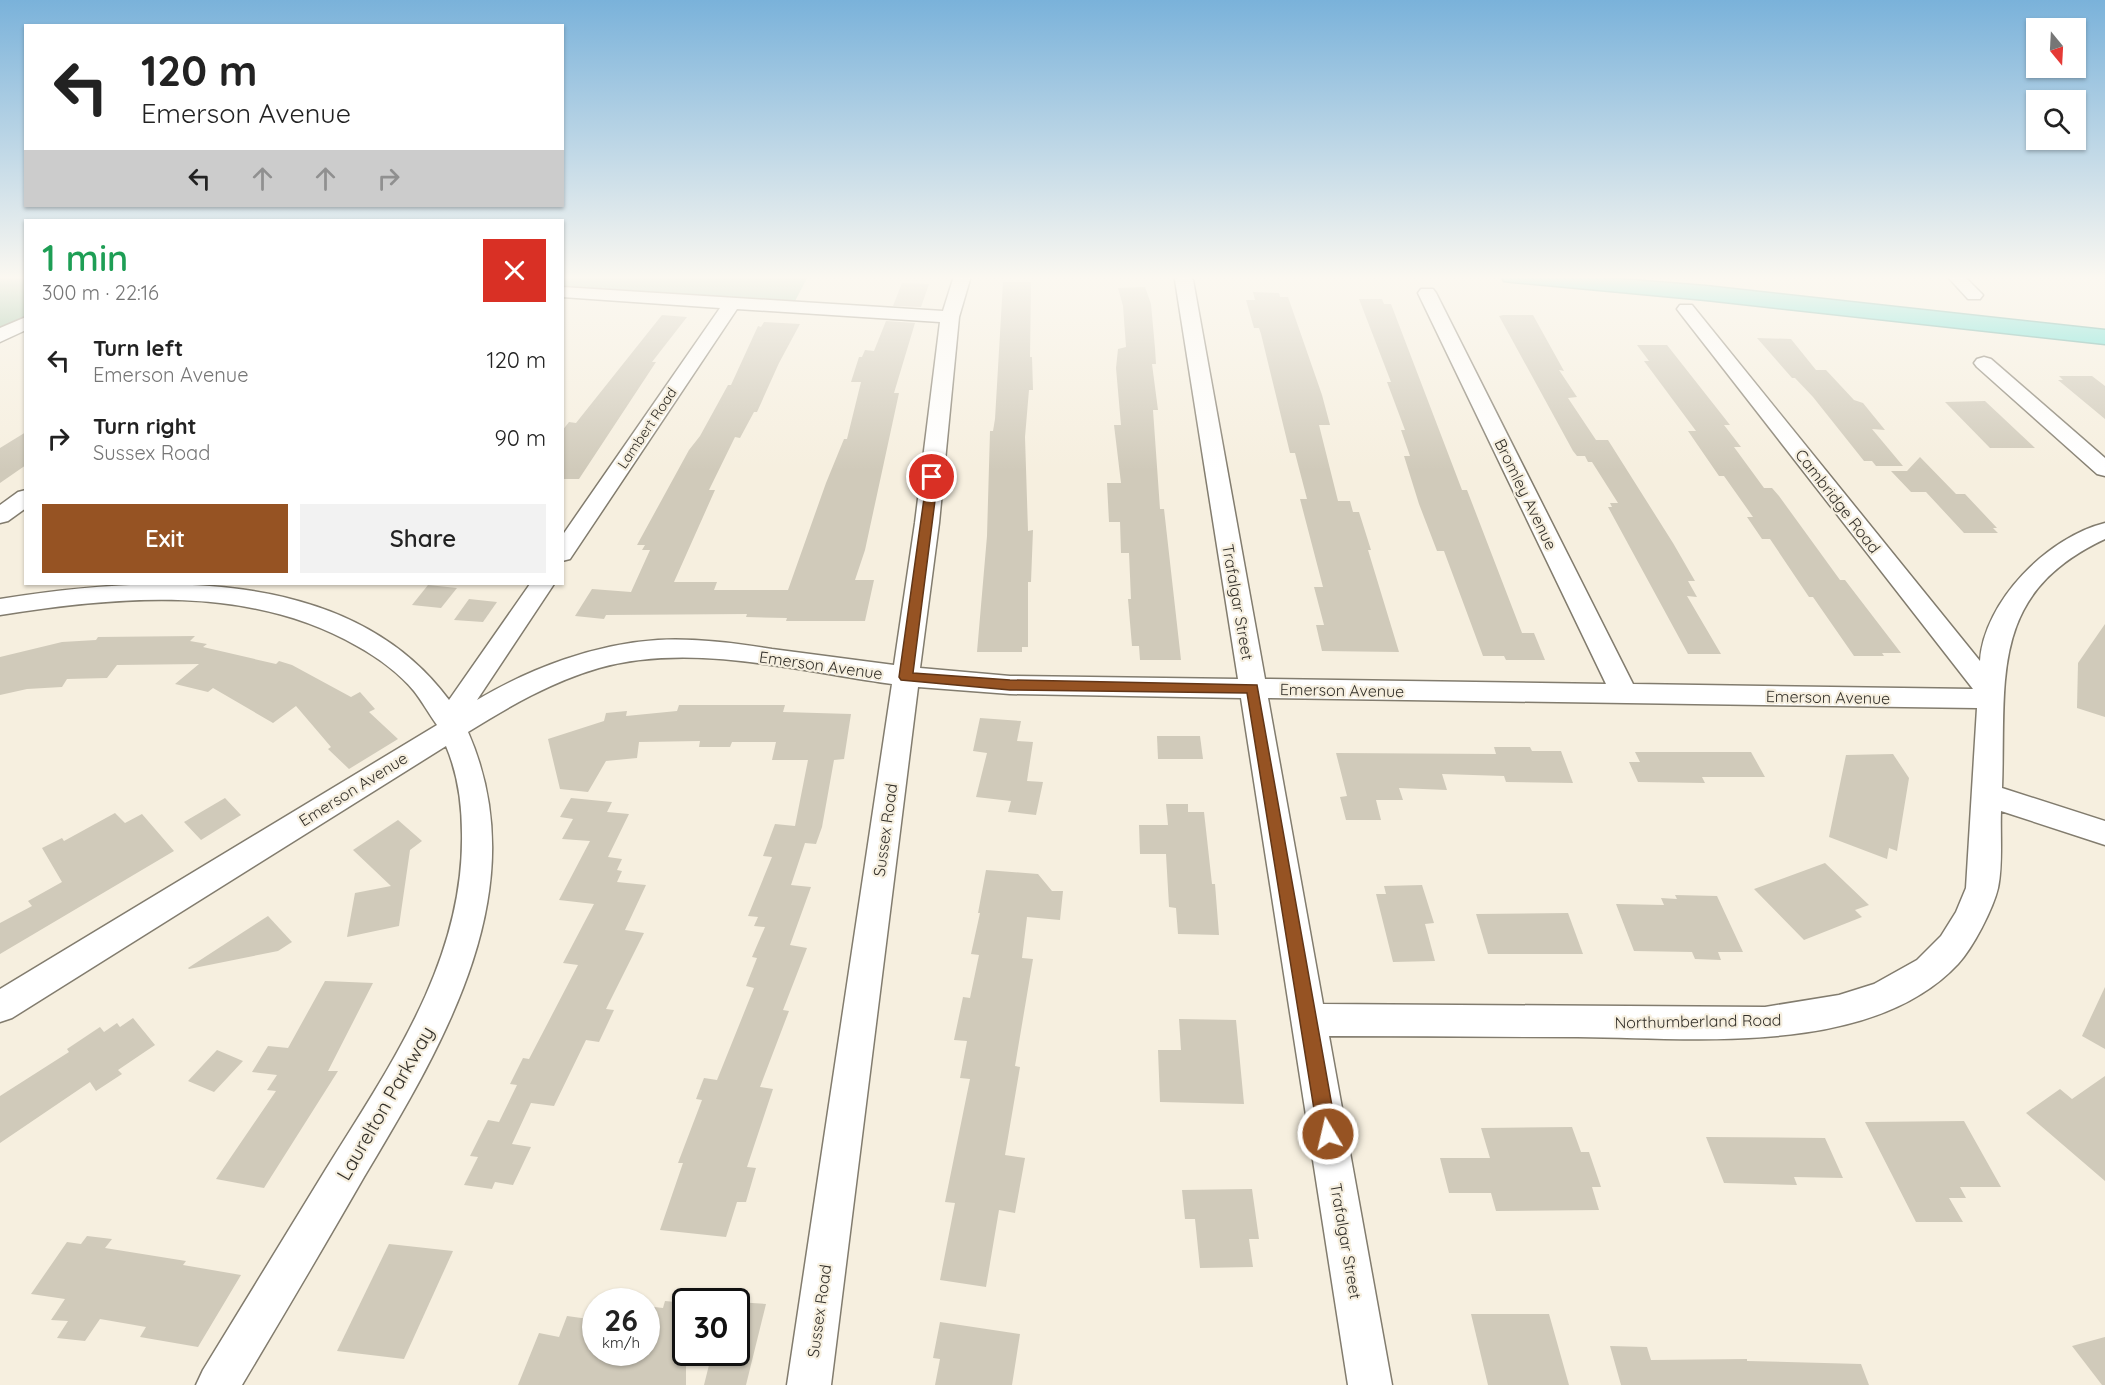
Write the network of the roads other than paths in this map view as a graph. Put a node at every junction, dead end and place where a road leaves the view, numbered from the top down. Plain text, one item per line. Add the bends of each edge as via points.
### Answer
1 (707, 341) edge
2 (947, 341) edge
3 (1194, 341) edge
4 (1450, 341) edge
5 (1711, 341) edge
6 (1984, 363) dead end
7 (2105, 469) edge
8 (24, 498) edge
9 (0, 516) edge
10 (2105, 530) edge
11 (564, 551) edge
12 (541, 585) edge
13 (227, 589) edge
14 (0, 607) edge
15 (906, 677) junction
16 (1253, 688) junction
17 (1624, 694) junction
18 (1991, 696) junction
19 (452, 723) junction
20 (1988, 795) junction
21 (2105, 833) edge
22 (0, 1007) edge
23 (1308, 1020) junction
24 (218, 1385) edge
25 (809, 1385) edge
26 (1370, 1385) edge

1 - 11 street, Lambert Road
2 - 15 street, Sussex Road
3 - 16 street, Trafalgar Street
4 - 17 street, Bromley Avenue
5 - 18 street, Cambridge Road
6 - 7 street
8 - 9 street
10 - 18 street, Northumberland Road via 2070,547 2043,567 2020,592 2004,620 1994,653
12 - 19 street
13 - 14 street, Laurelton Parkway via 129,592
13 - 19 street, Laurelton Parkway via 337,624 370,640 404,663 432,692
15 - 16 street, Emerson Avenue via 1010,685
15 - 19 street, Emerson Avenue via 716,650 657,649 583,663 540,678
15 - 25 street, Sussex Road
16 - 17 street, Emerson Avenue
16 - 23 street, Trafalgar Street
17 - 18 street, Emerson Avenue
18 - 20 street, Northumberland Road
19 - 22 street, Emerson Avenue
19 - 24 street, Laurelton Parkway via 473,778 479,825 477,870 466,928 444,994 411,1065
20 - 21 street
20 - 23 street, Northumberland Road via 1984,877 1971,918 1947,953 1910,982 1869,1002 1820,1017 1766,1023
23 - 26 street, Trafalgar Street

